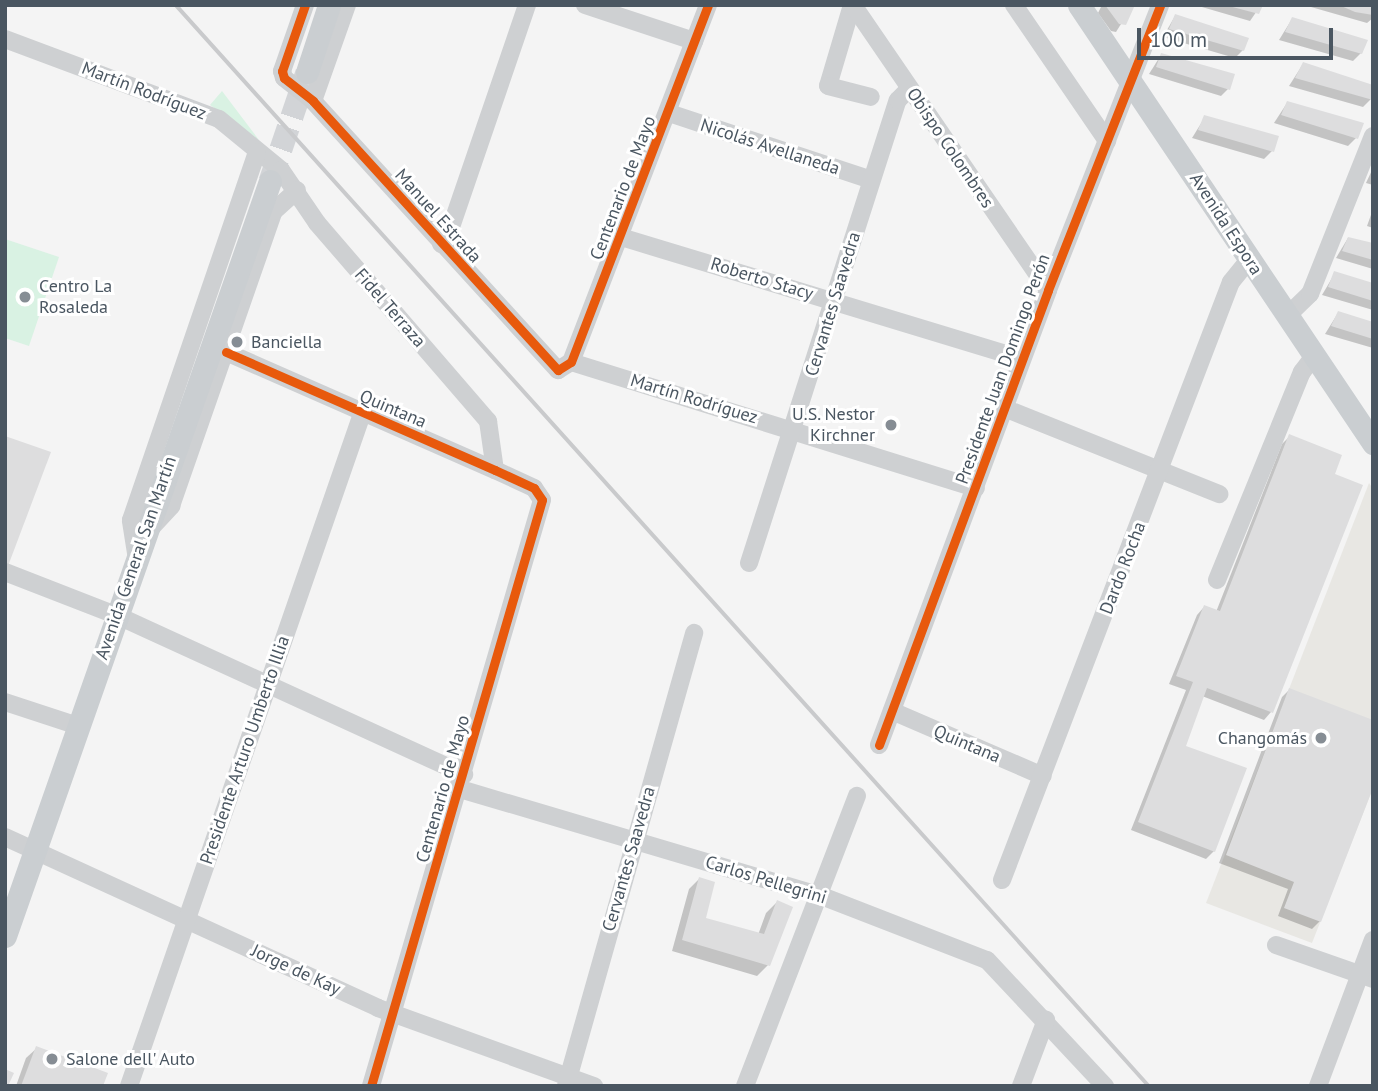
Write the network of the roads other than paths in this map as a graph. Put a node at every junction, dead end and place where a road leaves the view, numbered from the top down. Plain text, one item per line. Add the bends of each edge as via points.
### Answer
1 (305, 5) edge
2 (329, 5) edge
3 (347, 5) edge
4 (527, 5) edge
5 (585, 5) edge
6 (708, 5) edge
7 (1014, 5) edge
8 (1079, 5) edge
9 (1160, 5) edge
10 (859, 7) edge
11 (5, 39) edge
12 (694, 41) junction
13 (302, 80) junction
14 (1131, 81) junction
15 (909, 89) junction
16 (871, 97) dead end
17 (313, 101) junction
18 (669, 113) junction
19 (1373, 136) edge
20 (1107, 141) junction
21 (266, 165) junction
22 (872, 180) junction
23 (297, 190) junction
24 (621, 237) junction
25 (441, 244) junction
26 (1249, 260) junction
27 (1048, 290) junction
28 (834, 301) junction
29 (1287, 316) junction
30 (226, 352) junction
31 (1314, 356) junction
32 (1022, 359) junction
33 (562, 365) junction
34 (1004, 408) junction
35 (362, 414) junction
36 (793, 429) junction
37 (1373, 443) edge
38 (496, 464) junction
39 (1161, 470) junction
40 (976, 488) junction
41 (1219, 494) dead end
42 (542, 500) joint
43 (140, 543) junction
44 (749, 563) dead end
45 (5, 572) edge
46 (1217, 580) dead end
47 (116, 615) junction
48 (694, 633) dead end
49 (268, 684) junction
50 (5, 702) edge
51 (892, 711) junction
52 (78, 726) junction
53 (879, 745) dead end
54 (1043, 776) junction
55 (462, 781) junction
56 (857, 796) dead end
57 (5, 837) edge
58 (633, 842) junction
59 (37, 849) junction
60 (1002, 880) dead end
61 (819, 895) junction
62 (186, 919) junction
63 (5, 936) edge
64 (1373, 940) edge
65 (1276, 945) dead end
66 (1366, 977) edge
67 (392, 1014) junction
68 (1046, 1020) junction
69 (567, 1081) edge
70 (129, 1086) edge
71 (371, 1086) edge
72 (594, 1086) edge
73 (745, 1086) edge
74 (1021, 1086) edge
75 (1105, 1086) edge
76 (1318, 1086) edge

1 - 13 street via 282,71
2 - 13 main road
3 - 17 street
4 - 25 street via 451,228
5 - 12 street
6 - 12 street, Centenario de Mayo
7 - 20 street
8 - 14 main road, Avenida Espora
9 - 14 street, Presidente Juan Domingo Perón
10 - 15 street, Obispo Colombres
10 - 16 street via 828,86
11 - 21 street, Martín Rodríguez via 208,114 232,127
12 - 18 street, Centenario de Mayo
13 - 17 street, Manuel Estrada
14 - 20 street, Presidente Juan Domingo Perón
14 - 26 main road, Avenida Espora
15 - 22 street, Cervantes Saavedra via 898,100
15 - 27 street, Obispo Colombres
17 - 25 street, Manuel Estrada
18 - 22 street, Nicolás Avellaneda
18 - 24 street, Centenario de Mayo
19 - 29 street via 1310,294
20 - 27 street, Presidente Juan Domingo Perón
21 - 23 street, Fidel Terraza
21 - 43 main road, Avenida General San Martín
21 - 43 street via 131,520
22 - 28 street, Cervantes Saavedra
23 - 30 street via 274,211
23 - 38 street, Fidel Terraza via 317,223 488,421
24 - 28 street, Roberto Stacy
24 - 33 street, Centenario de Mayo
25 - 33 street, Manuel Estrada
26 - 29 main road, Avenida Espora
26 - 39 street, Dardo Rocha via 1231,282
27 - 32 street, Presidente Juan Domingo Perón
28 - 32 street, Roberto Stacy
28 - 36 street, Cervantes Saavedra
29 - 31 main road, Avenida Espora
30 - 35 street, Quintana
30 - 43 street via 171,506
31 - 37 main road, Avenida Espora
31 - 46 street via 1302,372
32 - 34 street, Presidente Juan Domingo Perón
33 - 36 street, Martín Rodríguez
34 - 39 street
34 - 40 street, Presidente Juan Domingo Perón
35 - 38 street, Quintana
35 - 49 street, Presidente Arturo Umberto Illia
36 - 40 street, Martín Rodríguez
36 - 44 street, Cervantes Saavedra
38 - 42 street, Quintana via 534,488
39 - 41 street
39 - 54 street, Dardo Rocha
40 - 51 street, Presidente Juan Domingo Perón
42 - 55 street, Centenario de Mayo
43 - 47 main road, Avenida General San Martín
45 - 47 street, Carlos Pellegrini
47 - 49 street, Carlos Pellegrini
47 - 52 main road, Avenida General San Martín
48 - 58 street, Cervantes Saavedra
49 - 55 street, Carlos Pellegrini
49 - 62 street, Presidente Arturo Umberto Illia
50 - 52 street
51 - 53 street, Presidente Juan Domingo Perón
51 - 54 street, Quintana
52 - 59 main road, Avenida General San Martín
54 - 60 street, Dardo Rocha
55 - 58 street, Carlos Pellegrini
55 - 67 street, Centenario de Mayo
56 - 61 street
57 - 59 street, Jorge de Kay
58 - 61 street, Carlos Pellegrini
58 - 69 street, Cervantes Saavedra
59 - 62 street, Jorge de Kay
59 - 63 main road, Avenida General San Martín
61 - 68 street, Carlos Pellegrini via 987,960
61 - 73 street
62 - 67 street, Jorge de Kay
62 - 70 street, Presidente Arturo Umberto Illia
64 - 66 street
65 - 66 street
66 - 76 street
67 - 69 street, Jorge de Kay
67 - 71 street, Centenario de Mayo
68 - 74 street
68 - 75 street
69 - 72 street, Jorge de Kay

